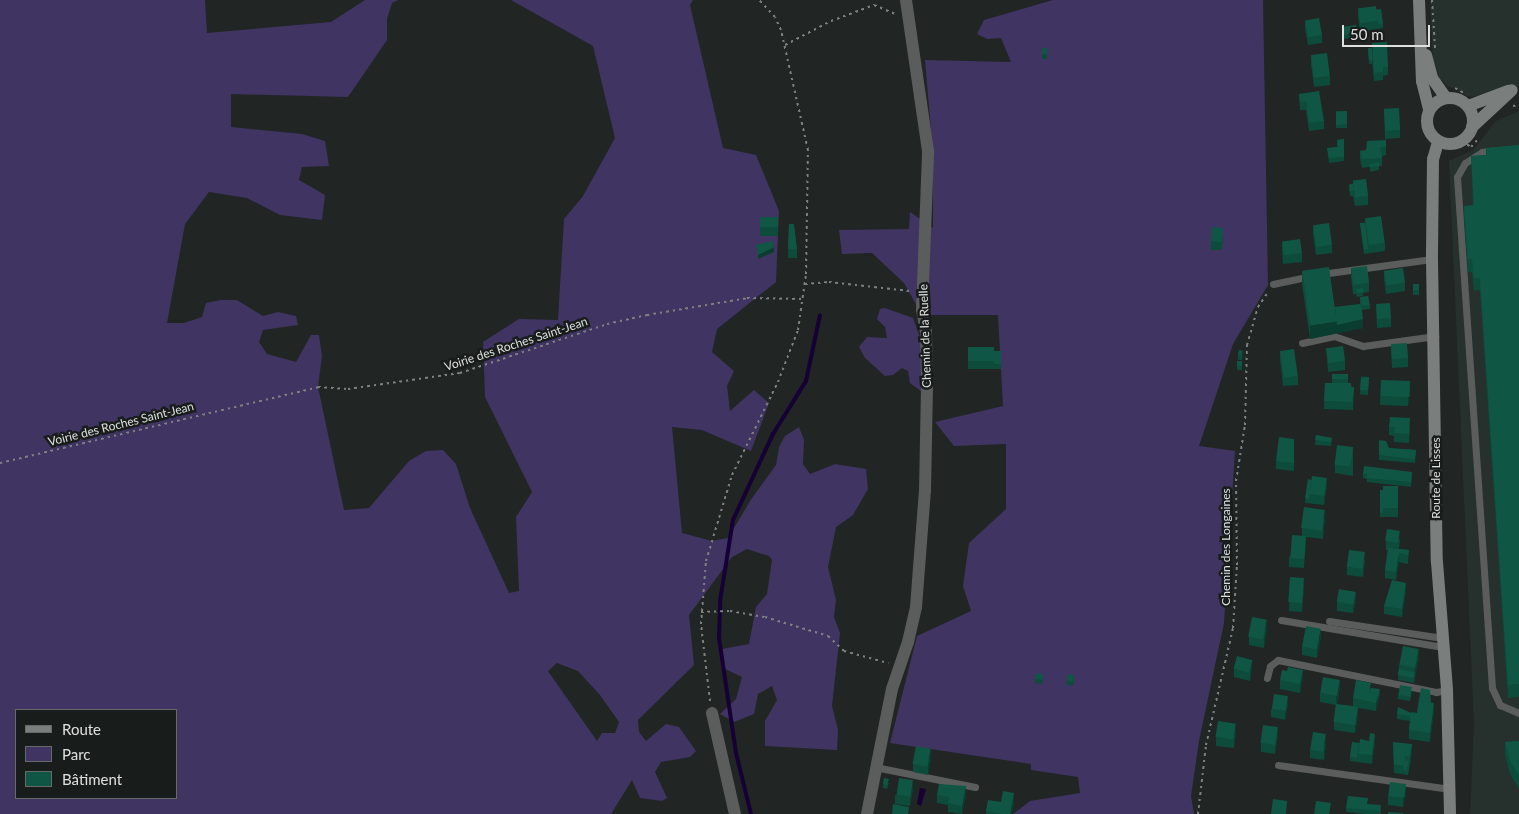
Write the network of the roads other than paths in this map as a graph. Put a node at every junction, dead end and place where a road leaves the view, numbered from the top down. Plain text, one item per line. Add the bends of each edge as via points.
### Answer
1 (906, 0) edge
2 (1419, 0) edge
3 (1420, 33) junction
4 (1515, 90) edge
5 (1446, 98) junction
6 (1468, 106) junction
7 (1429, 110) junction
8 (1472, 127) junction
9 (1438, 142) junction
10 (1501, 150) edge
11 (1432, 259) junction
12 (1273, 284) road end
13 (1436, 336) junction
14 (1302, 342) dead end
15 (1280, 620) dead end
16 (1329, 621) dead end
17 (1443, 643) junction
18 (1267, 678) dead end
19 (1447, 690) junction
20 (1519, 713) edge
21 (712, 714) road end
22 (1278, 765) dead end
23 (875, 766) junction
24 (975, 787) dead end
25 (1450, 789) junction
26 (735, 814) edge
27 (867, 814) edge
28 (1450, 814) edge

1 - 23 street, Chemin de la Ruelle via 928,151 923,298 927,384 925,492 916,607
2 - 3 street
3 - 5 street via 1432,78
3 - 7 street via 1422,81
4 - 6 street
4 - 8 street
5 - 6 street via 1462,101
5 - 7 street
6 - 8 street
7 - 9 street via 1428,131
8 - 9 street via 1465,144
9 - 11 street, Route de Lisses via 1433,159
10 - 20 lane via 1482,152 1465,162 1457,177 1492,688 1500,705
11 - 12 lane
11 - 13 street, Route de Lisses
13 - 14 lane via 1363,346 1334,336
13 - 17 street, Route de Lisses via 1437,562
15 - 17 lane
16 - 17 lane
17 - 19 street, Route de Lisses
18 - 19 lane via 1270,666 1278,660 1436,692
19 - 25 street, Route de Lisses
21 - 26 street
22 - 25 lane
23 - 24 lane
23 - 27 street, Chemin de la Ruelle
25 - 28 street, Route de Lisses

